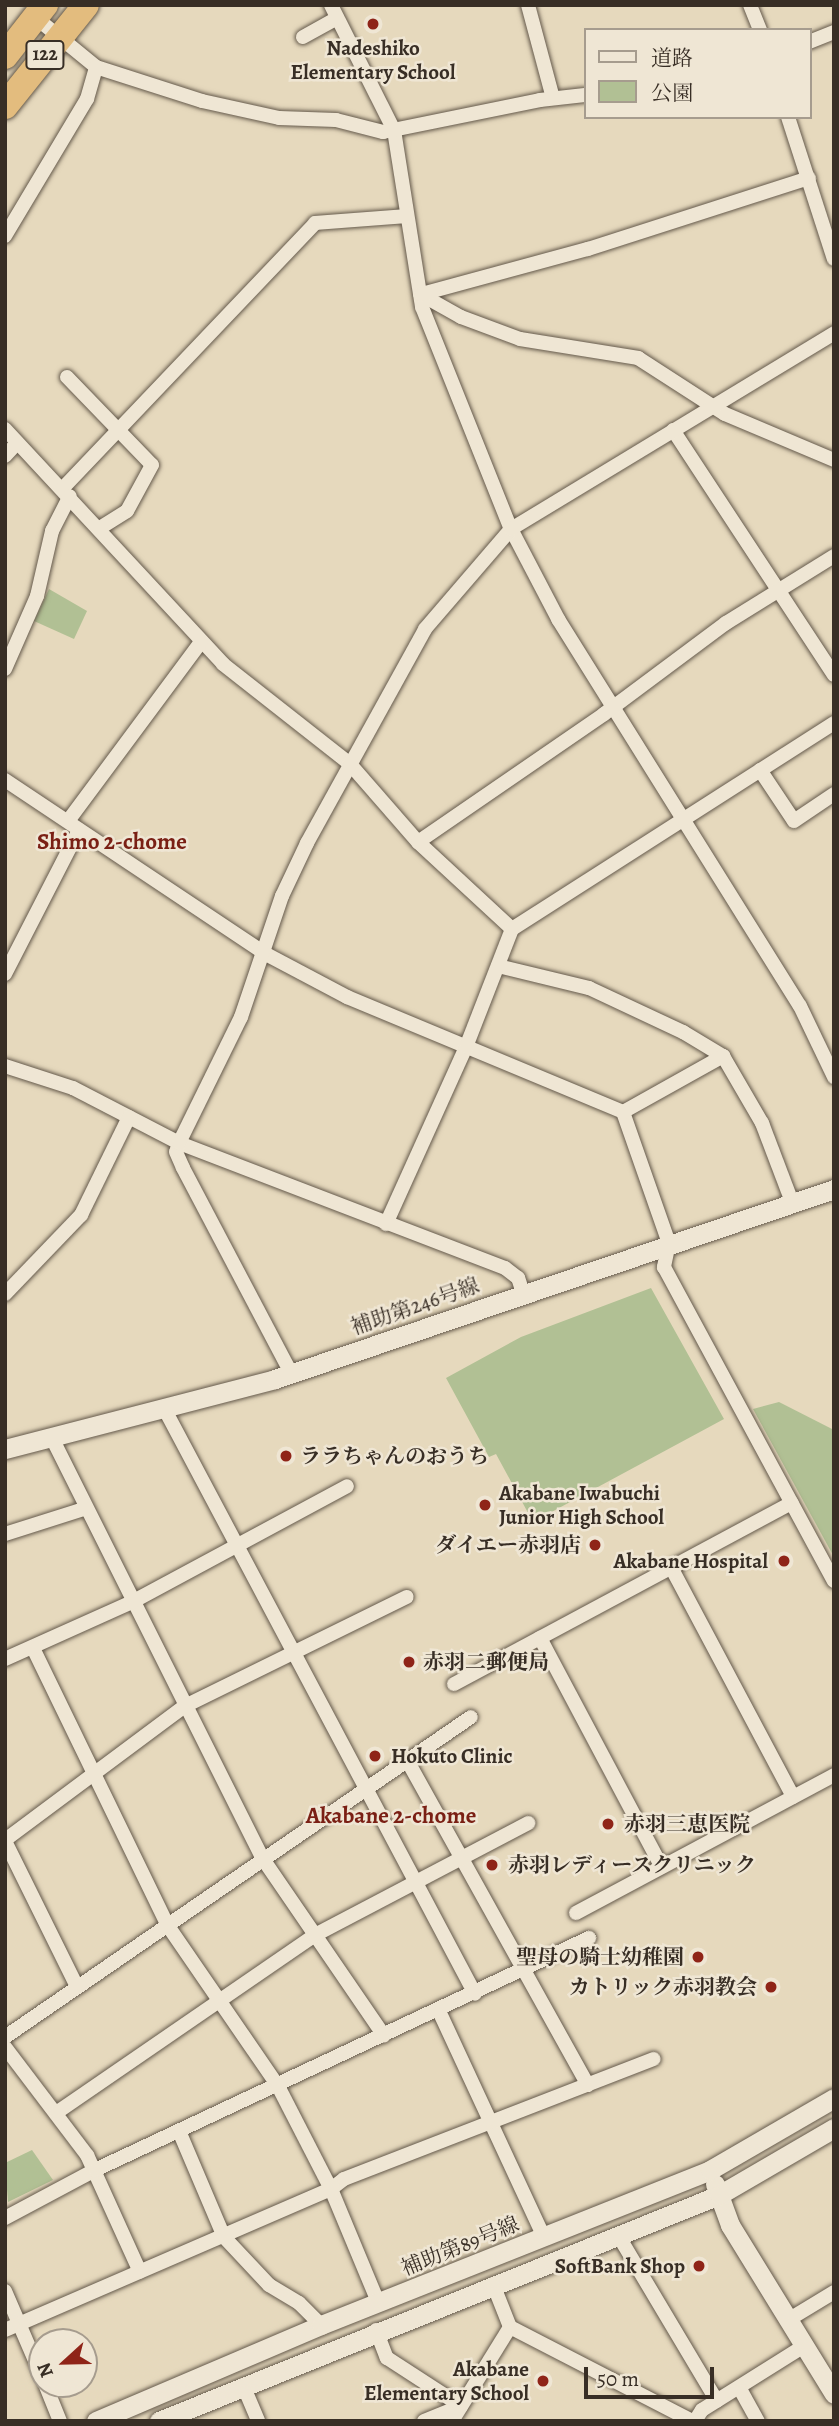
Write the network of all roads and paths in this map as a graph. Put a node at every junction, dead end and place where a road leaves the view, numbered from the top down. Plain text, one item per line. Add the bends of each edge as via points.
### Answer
1 (86, 5) edge
2 (528, 5) edge
3 (750, 5) edge
4 (40, 11) edge
5 (334, 12) edge
6 (759, 28) edge
7 (834, 32) edge
8 (303, 37) dead end
9 (59, 38) junction
10 (811, 40) edge
11 (5, 56) edge
12 (96, 67) junction
13 (584, 95) edge
14 (553, 98) junction
15 (5, 106) edge
16 (789, 119) edge
17 (394, 130) junction
18 (808, 178) junction
19 (407, 216) junction
20 (5, 236) edge
21 (834, 259) edge
22 (419, 294) junction
23 (834, 333) edge
24 (67, 377) dead end
25 (712, 406) junction
26 (5, 429) edge
27 (115, 429) junction
28 (673, 430) junction
29 (17, 443) junction
30 (5, 456) edge
31 (834, 460) edge
32 (67, 492) junction
33 (100, 528) junction
34 (511, 529) junction
35 (834, 556) edge
36 (775, 592) junction
37 (201, 642) junction
38 (5, 668) edge
39 (834, 676) edge
40 (614, 706) junction
41 (834, 723) edge
42 (349, 763) junction
43 (760, 770) junction
44 (5, 780) edge
45 (834, 794) edge
46 (685, 816) junction
47 (74, 826) junction
48 (418, 842) junction
49 (512, 929) junction
50 (264, 953) junction
51 (498, 966) junction
52 (5, 974) edge
53 (834, 1035) edge
54 (820, 1042) junction
55 (466, 1047) junction
56 (723, 1056) junction
57 (5, 1066) edge
58 (834, 1077) edge
59 (623, 1112) junction
60 (129, 1117) junction
61 (179, 1143) junction
62 (834, 1189) edge
63 (792, 1202) junction
64 (386, 1224) junction
65 (669, 1243) junction
66 (523, 1293) junction
67 (5, 1294) edge
68 (291, 1373) junction
69 (164, 1408) junction
70 (51, 1436) junction
71 (5, 1449) edge
72 (347, 1486) dead end
73 (791, 1503) junction
74 (84, 1509) junction
75 (5, 1534) edge
76 (236, 1544) junction
77 (672, 1569) junction
78 (834, 1581) edge
79 (407, 1597) dead end
80 (132, 1602) junction
81 (540, 1638) junction
82 (33, 1648) junction
83 (295, 1651) junction
84 (5, 1659) edge
85 (454, 1684) dead end
86 (185, 1706) junction
87 (471, 1717) dead end
88 (407, 1760) junction
89 (94, 1773) junction
90 (834, 1775) edge
91 (368, 1786) junction
92 (793, 1797) junction
93 (528, 1823) dead end
94 (5, 1840) edge
95 (461, 1858) junction
96 (263, 1859) junction
97 (662, 1867) junction
98 (417, 1882) junction
99 (576, 1913) dead end
100 (168, 1926) junction
101 (315, 1935) junction
102 (589, 1938) dead end
103 (524, 1970) junction
104 (77, 1987) junction
105 (475, 1994) junction
106 (219, 2001) junction
107 (439, 2011) junction
108 (384, 2036) junction
109 (5, 2037) edge
110 (5, 2047) edge
111 (654, 2059) dead end
112 (588, 2085) junction
113 (278, 2086) junction
114 (834, 2098) edge
115 (57, 2113) junction
116 (491, 2123) junction
117 (834, 2128) edge
118 (179, 2131) junction
119 (95, 2170) junction
120 (710, 2170) junction
121 (331, 2189) junction
122 (719, 2195) junction
123 (5, 2218) edge
124 (618, 2235) junction
125 (224, 2237) junction
126 (544, 2237) junction
127 (140, 2272) junction
128 (493, 2284) junction
129 (5, 2291) edge
130 (834, 2292) edge
131 (378, 2302) junction
132 (788, 2320) junction
133 (20, 2324) junction
134 (321, 2325) junction
135 (510, 2327) junction
136 (5, 2330) edge
137 (376, 2330) junction
138 (28, 2343) edge
139 (804, 2346) junction
140 (243, 2385) junction
141 (740, 2389) junction
142 (834, 2395) edge
143 (51, 2398) edge
144 (717, 2401) junction
145 (461, 2406) junction
146 (60, 2421) edge
147 (96, 2421) edge
148 (159, 2421) edge
149 (258, 2421) edge
150 (424, 2421) edge
151 (452, 2421) edge
152 (694, 2421) edge
153 (758, 2421) edge

1 - 9 highway, 122
2 - 14 street
3 - 6 street
4 - 9 street
4 - 11 highway, 122
5 - 8 street
5 - 17 street
7 - 10 street
9 - 12 street
9 - 15 highway, 122
12 - 17 street via 228,109
12 - 20 street via 88,99
13 - 14 street
14 - 17 street
16 - 18 street
17 - 19 street
18 - 21 street
18 - 22 street via 589,249
19 - 22 street
19 - 27 street via 320,219
22 - 25 street via 461,317 520,339 638,358
22 - 34 street via 446,375
23 - 25 street
24 - 27 street
25 - 28 street
25 - 31 street
26 - 29 street
27 - 32 street
27 - 33 street via 152,465 127,511
28 - 34 street
28 - 36 street
29 - 30 street
29 - 32 street
32 - 33 street
32 - 38 street via 52,531 37,596
33 - 37 street
34 - 40 street via 558,619
34 - 42 street via 425,629
35 - 36 street
36 - 39 street
36 - 40 street
37 - 42 street
37 - 47 street
40 - 46 street
40 - 48 street
41 - 43 street
42 - 48 street
42 - 50 street via 282,896
43 - 45 street via 794,821
43 - 46 street
44 - 47 street
46 - 49 street
46 - 54 street
47 - 50 street
47 - 52 street
48 - 49 street
49 - 51 street
50 - 55 street via 347,997
50 - 61 street via 240,1017
51 - 55 street
51 - 56 street via 589,988
53 - 54 street
54 - 58 street
55 - 59 street
55 - 64 street
56 - 59 street
56 - 63 street via 762,1123
57 - 60 street via 73,1088
59 - 65 street
60 - 61 street
60 - 67 street via 81,1215
61 - 64 street
61 - 68 street via 176,1152 183,1168
62 - 63 street, 補助第246号線
63 - 65 street, 補助第246号線
64 - 66 street via 505,1268 518,1278
65 - 66 street, 補助第246号線
65 - 73 street via 664,1267
66 - 68 street, 補助第246号線
68 - 69 street, 補助第246号線
69 - 70 street, 補助第246号線
69 - 76 street
70 - 71 street, 補助第246号線
70 - 74 street
72 - 76 street
73 - 77 street
73 - 78 street
74 - 75 street
74 - 80 street
76 - 80 street
76 - 83 street
77 - 81 street
77 - 92 street
79 - 83 street
80 - 82 street
80 - 86 street
81 - 85 street
81 - 97 street
82 - 84 street
82 - 89 street
83 - 86 street
83 - 91 street
86 - 89 street
86 - 96 street
87 - 88 street
88 - 91 street
88 - 95 street
89 - 94 street
89 - 100 street
90 - 92 street
91 - 96 street
91 - 98 street
92 - 97 street
93 - 95 street
94 - 104 street
95 - 98 street
95 - 103 street
96 - 100 street
96 - 101 street
97 - 99 street
98 - 101 street
98 - 105 street
100 - 104 street
100 - 106 street
101 - 106 street
101 - 108 street
102 - 103 street
103 - 105 street
103 - 112 street
104 - 109 street
105 - 107 street
106 - 113 street
106 - 115 street
107 - 108 street
107 - 116 street
108 - 113 street
110 - 115 street
111 - 112 street
112 - 116 street
113 - 118 street
113 - 121 street
114 - 120 street, 補助第89号線
115 - 119 street
116 - 121 street via 344,2179
116 - 126 street
117 - 122 street
118 - 119 street
118 - 125 street
119 - 123 street
119 - 127 street
120 - 122 street
120 - 126 street, 補助第89号線
121 - 125 street
121 - 131 street
122 - 124 street
122 - 132 street via 730,2225
124 - 128 street
124 - 144 street
125 - 127 street
125 - 134 street via 270,2285 299,2303
126 - 131 street, 補助第89号線
127 - 133 street
128 - 135 street
128 - 137 street
129 - 133 street
130 - 132 street
131 - 134 street, 補助第89号線
132 - 139 street
133 - 136 street
133 - 138 street
134 - 147 street, 補助第89号線
135 - 145 street
135 - 152 street
137 - 140 street
137 - 145 street via 387,2358
139 - 141 street
139 - 142 street
140 - 148 street
140 - 149 street
141 - 144 street
141 - 153 street
143 - 146 street
144 - 152 street
145 - 150 street
145 - 151 street

